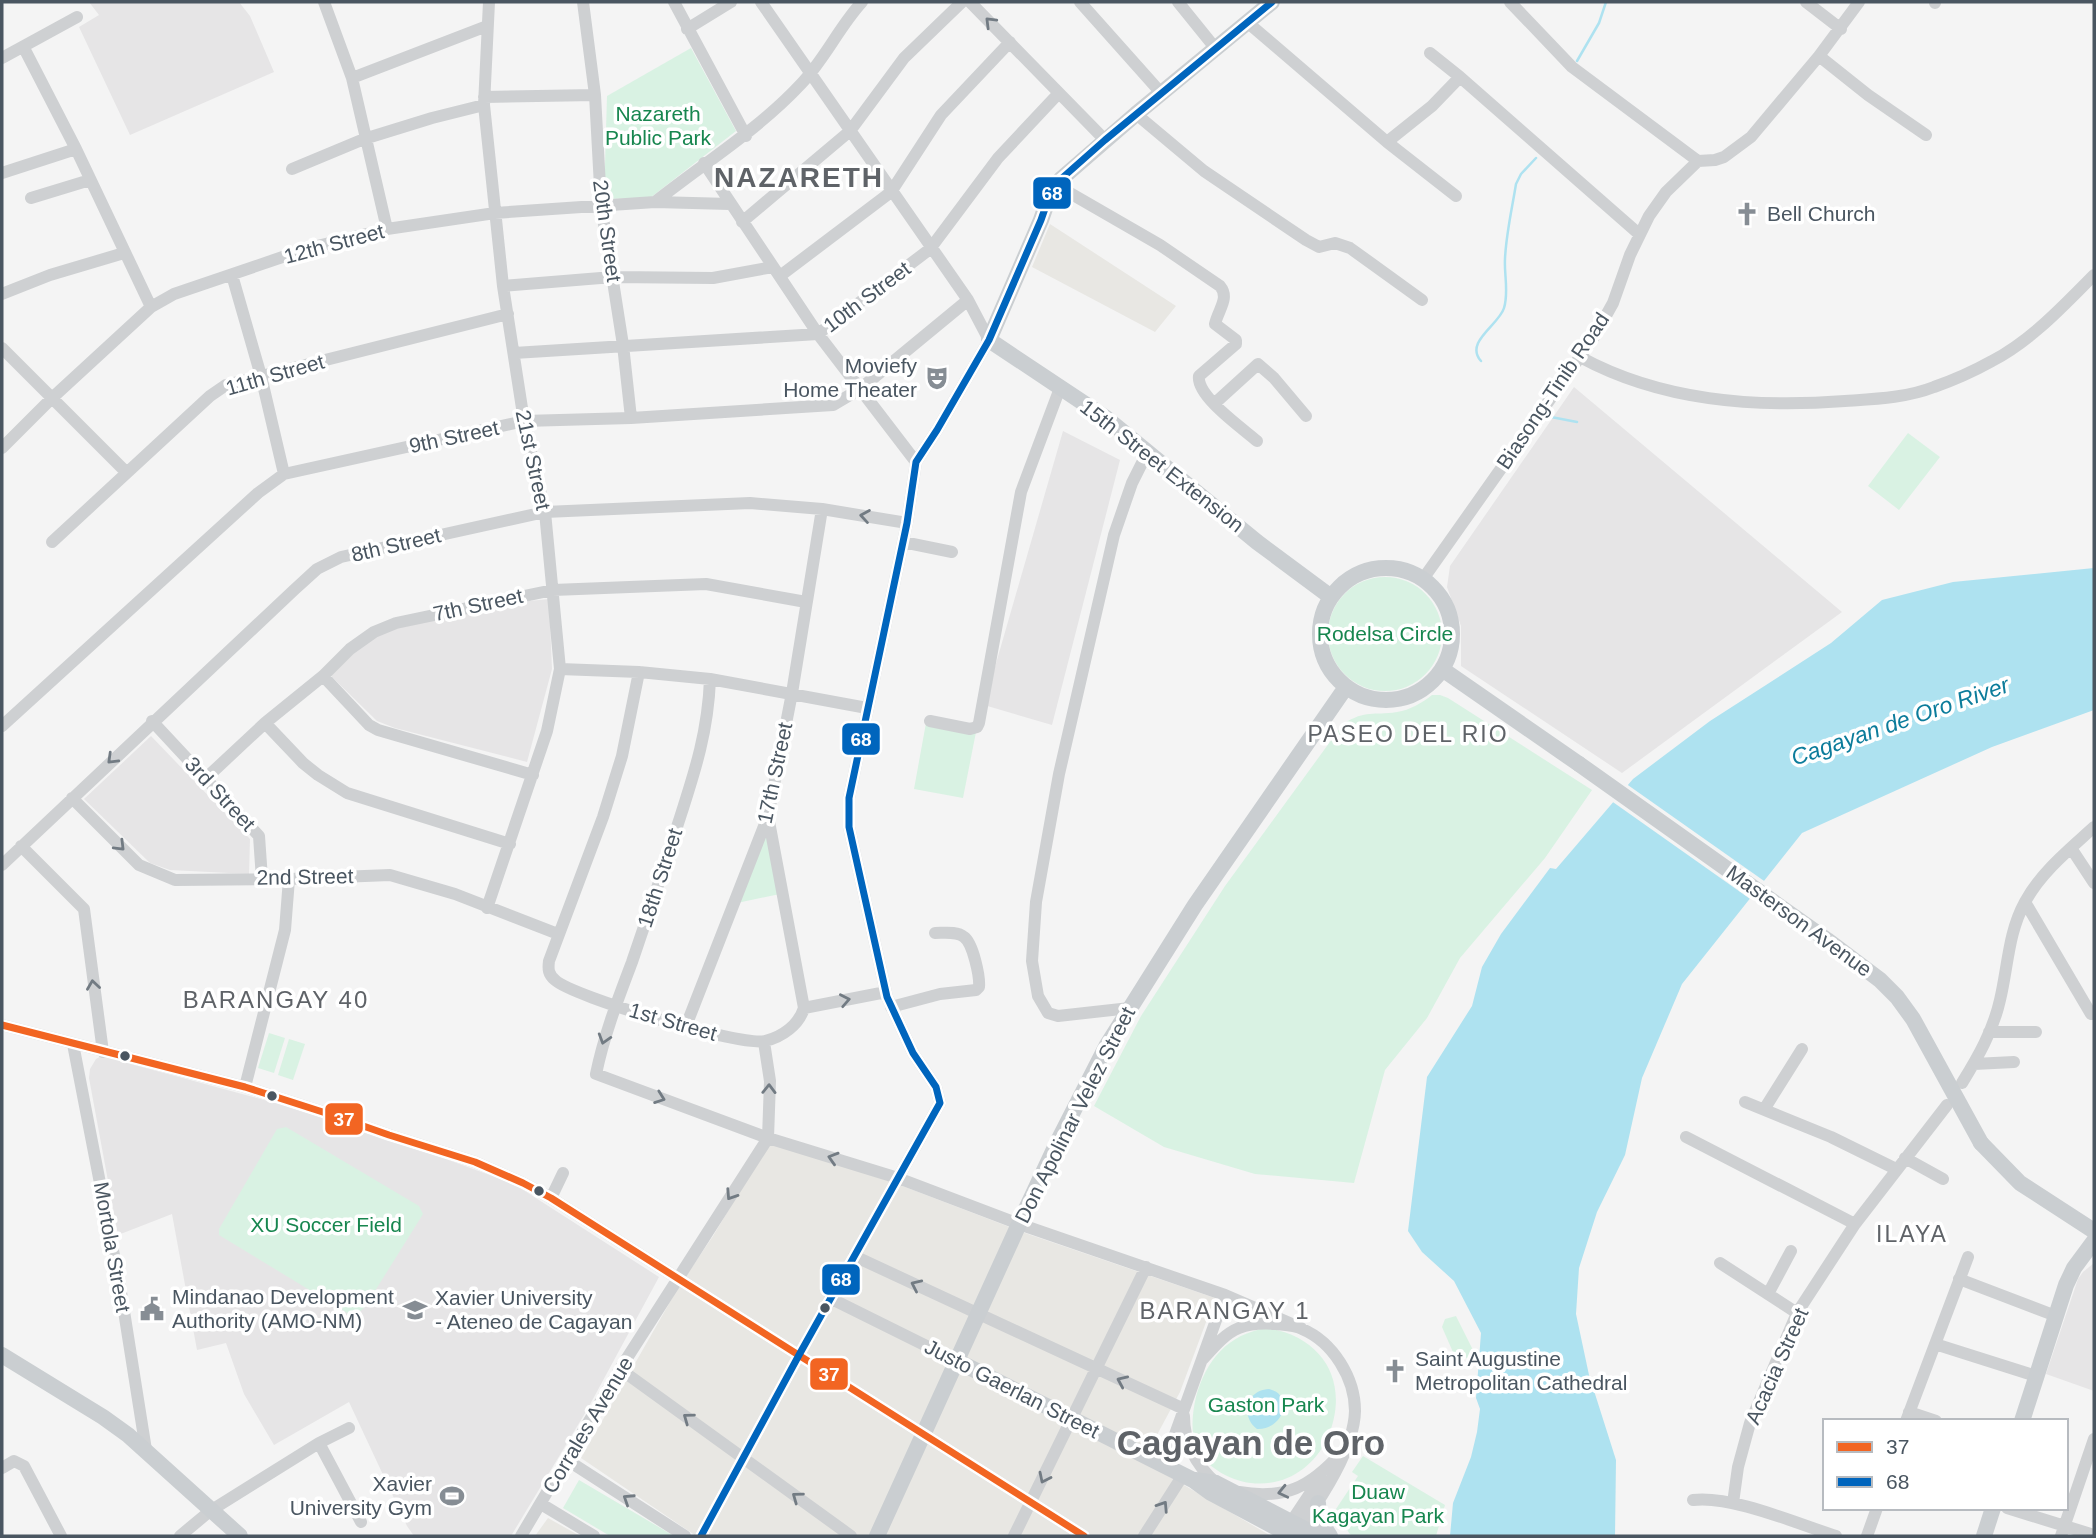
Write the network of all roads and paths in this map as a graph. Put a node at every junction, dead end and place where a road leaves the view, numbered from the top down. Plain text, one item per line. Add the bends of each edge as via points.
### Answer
1 (324, 2) edge
2 (489, 2) edge
3 (583, 2) edge
4 (674, 2) edge
5 (731, 2) edge
6 (761, 2) edge
7 (862, 2) edge
8 (962, 2) edge
9 (970, 2) edge
10 (1080, 2) edge
11 (1178, 2) edge
12 (1272, 2) edge
13 (1510, 2) edge
14 (1806, 2) edge
15 (1860, 2) edge
16 (77, 17) dead end
17 (1247, 22) junction
18 (487, 26) junction
19 (687, 29) junction
20 (1840, 29) junction
21 (1010, 42) junction
22 (24, 48) junction
23 (1216, 49) junction
24 (1430, 52) dead end
25 (1819, 56) junction
26 (2, 58) edge
27 (811, 73) junction
28 (352, 78) junction
29 (1460, 78) junction
30 (1058, 94) junction
31 (1161, 94) junction
32 (595, 95) junction
33 (484, 101) junction
34 (1136, 114) junction
35 (850, 131) junction
36 (1926, 135) dead end
37 (746, 136) junction
38 (364, 139) junction
39 (1105, 140) junction
40 (1387, 142) junction
41 (76, 149) junction
42 (1698, 160) junction
43 (704, 163) junction
44 (292, 169) dead end
45 (2, 173) edge
46 (90, 180) junction
47 (1056, 185) junction
48 (891, 192) junction
49 (1456, 196) dead end
50 (31, 198) dead end
51 (655, 202) junction
52 (730, 204) junction
53 (601, 205) junction
54 (495, 213) junction
55 (743, 222) junction
56 (387, 229) junction
57 (1639, 234) junction
58 (930, 249) junction
59 (124, 253) junction
60 (777, 271) junction
61 (232, 275) junction
62 (2094, 275) edge
63 (613, 277) junction
64 (503, 286) junction
65 (2, 294) edge
66 (968, 300) junction
67 (1422, 300) dead end
68 (151, 307) junction
69 (508, 314) junction
70 (818, 334) junction
71 (989, 340) junction
72 (623, 345) junction
73 (2, 348) edge
74 (514, 353) junction
75 (1580, 357) junction
76 (261, 376) junction
77 (1060, 388) junction
78 (860, 389) junction
79 (51, 399) junction
80 (1214, 404) junction
81 (1306, 416) dead end
82 (631, 418) junction
83 (524, 421) junction
84 (1257, 441) dead end
85 (2, 448) edge
86 (1147, 453) junction
87 (916, 462) junction
88 (126, 472) junction
89 (284, 474) junction
90 (822, 509) junction
91 (545, 512) junction
92 (907, 523) junction
93 (903, 541) junction
94 (52, 542) dead end
95 (952, 552) dead end
96 (1423, 579) junction
97 (554, 590) junction
98 (1331, 597) junction
99 (806, 602) junction
100 (560, 669) junction
101 (1442, 669) junction
102 (639, 672) junction
103 (323, 676) junction
104 (710, 679) junction
105 (1346, 687) junction
106 (792, 693) junction
107 (867, 708) junction
108 (152, 721) junction
109 (930, 721) dead end
110 (265, 723) junction
111 (2, 726) edge
112 (533, 775) junction
113 (205, 779) junction
114 (72, 798) junction
115 (768, 816) junction
116 (2094, 827) edge
117 (510, 844) junction
118 (21, 846) junction
119 (2071, 848) junction
120 (3, 860) edge
121 (262, 879) junction
122 (289, 879) junction
123 (2094, 883) edge
124 (2025, 902) junction
125 (487, 908) junction
126 (935, 933) dead end
127 (558, 934) junction
128 (886, 992) junction
129 (615, 1005) junction
130 (891, 1007) junction
131 (804, 1008) junction
132 (1130, 1008) junction
133 (2091, 1014) dead end
134 (2, 1025) edge
135 (686, 1026) junction
136 (1990, 1032) junction
137 (2036, 1032) dead end
138 (764, 1042) junction
139 (73, 1044) junction
140 (1802, 1048) dead end
141 (103, 1052) junction
142 (2014, 1062) dead end
143 (1974, 1064) junction
144 (1962, 1083) dead end
145 (245, 1087) junction
146 (1745, 1102) dead end
147 (1947, 1105) dead end
148 (1765, 1108) junction
149 (1686, 1137) dead end
150 (768, 1138) junction
151 (1900, 1164) junction
152 (563, 1173) dead end
153 (898, 1178) junction
154 (1943, 1179) dead end
155 (551, 1198) junction
156 (1019, 1224) junction
157 (1855, 1224) junction
158 (2094, 1231) edge
159 (2094, 1241) edge
160 (1791, 1251) dead end
161 (854, 1256) junction
162 (1968, 1257) dead end
163 (1720, 1263) dead end
164 (1146, 1268) junction
165 (678, 1279) junction
166 (1959, 1279) junction
167 (1768, 1294) junction
168 (1226, 1295) junction
169 (830, 1298) junction
170 (1797, 1313) junction
171 (978, 1315) junction
172 (2056, 1316) junction
173 (1301, 1328) junction
174 (1935, 1344) junction
175 (3, 1351) edge
176 (799, 1355) junction
177 (1202, 1360) junction
178 (957, 1361) junction
179 (620, 1369) junction
180 (1097, 1369) junction
181 (981, 1373) junction
182 (2036, 1376) junction
183 (946, 1384) junction
184 (1184, 1409) junction
185 (1908, 1417) edge
186 (1073, 1419) junction
187 (2023, 1419) edge
188 (349, 1428) dead end
189 (923, 1436) junction
190 (2094, 1439) edge
191 (319, 1443) junction
192 (146, 1450) junction
193 (1344, 1450) junction
194 (743, 1458) junction
195 (567, 1460) junction
196 (1164, 1465) junction
197 (2, 1468) edge
198 (1327, 1468) junction
199 (1188, 1477) junction
200 (1216, 1483) junction
201 (1232, 1491) junction
202 (1693, 1500) dead end
203 (1318, 1503) junction
204 (1733, 1503) junction
205 (541, 1504) junction
206 (1032, 1504) junction
207 (1876, 1510) edge
208 (1992, 1510) edge
209 (2012, 1510) edge
210 (210, 1511) junction
211 (361, 1522) dead end
212 (2063, 1531) edge
213 (58, 1532) edge
214 (1291, 1532) edge
215 (2094, 1535) edge
216 (44, 1536) edge
217 (180, 1536) edge
218 (240, 1536) edge
219 (521, 1536) edge
220 (594, 1536) edge
221 (685, 1536) edge
222 (701, 1536) edge
223 (851, 1536) edge
224 (877, 1536) edge
225 (1014, 1536) edge
226 (1084, 1536) edge
227 (1144, 1536) edge
228 (1318, 1536) edge
229 (1330, 1536) edge
230 (1836, 1536) edge
231 (1867, 1536) edge
232 (1984, 1536) edge

1 - 28 street
2 - 18 street, 21st Street
3 - 32 street, 20th Street
4 - 19 street
5 - 19 street
6 - 27 street
7 - 27 street
8 - 35 street via 904,58
21 -> 9 street
10 - 31 street
11 - 23 street
12 - 17 main road
13 - 42 street via 1572,67
14 - 20 street
15 - 20 street
16 - 22 street
17 - 23 main road
17 - 40 street
18 - 28 street
18 - 33 street, 21st Street
19 - 37 street
20 - 25 street
21 - 30 street
21 - 48 street via 941,115
22 - 26 street
22 - 41 street
23 - 31 main road
24 - 29 street
25 - 36 street
25 - 42 street via 1751,137 1724,157
27 - 35 street
27 - 37 street
28 - 38 street
29 - 40 street
29 - 57 street
30 - 39 street
30 - 58 street, 10th Street via 998,158
31 - 34 main road
32 - 33 street
32 - 53 street, 20th Street
33 - 38 street
33 - 54 street, 21st Street
34 - 39 main road
34 - 67 street via 1204,172 1314,245 1339,243
35 - 48 street
35 - 55 street
37 - 43 street
38 - 44 street
38 - 56 street
39 - 47 main road
40 - 49 street
41 - 45 street
41 - 46 street
42 - 57 street, Biasong-Tinib Road via 1658,203
43 - 51 street
43 - 52 street
46 - 50 street
46 - 59 street
47 - 71 main road
47 - 80 street via 1220,286 1225,296 1215,324 1236,344 1199,376 1198,384
48 - 58 street
48 - 60 street
51 - 52 street, 12th Street
51 - 53 street, 12th Street
52 - 55 street
53 - 54 street, 12th Street
53 - 63 street, 20th Street
54 - 56 street, 12th Street
54 - 64 street, 21st Street
55 - 60 street
56 - 61 street, 12th Street via 309,248
57 - 75 street, Biasong-Tinib Road via 1613,303
58 - 66 street
58 - 70 street, 10th Street
59 - 65 street
59 - 68 street
60 - 63 street via 713,278
60 - 70 street
61 - 68 street, 12th Street
61 - 76 street
62 - 75 street via 2044,324 1993,361 1934,387 1899,396 1792,404 1706,399 1640,383
63 - 64 street
63 - 72 street, 20th Street
64 - 69 street, 21st Street
66 - 71 street
66 - 78 street, 9th Street
68 - 79 street, 12th Street
69 - 74 street, 21st Street
69 - 76 street, 11th Street
70 - 72 street, 10th Street
70 - 78 street
71 - 77 main road, 15th Street Extension
71 - 87 street
72 - 74 street, 10th Street
72 - 82 street, 20th Street
73 - 79 street
74 - 83 street, 21st Street
75 - 96 street, Biasong-Tinib Road
76 - 88 street, 11th Street via 226,385 210,396
76 - 89 street
77 - 86 main road, 15th Street Extension
77 - 109 street via 1021,492 979,723 970,729
78 - 82 street, 9th Street via 833,405
78 - 87 street
79 - 85 street, 12th Street
79 - 88 street
80 - 81 street via 1258,364
80 - 84 street
82 - 83 street, 9th Street
83 - 89 street, 9th Street
83 - 91 street, 21st Street
86 - 98 main road, 15th Street Extension
86 - 132 street via 1123,509 1108,562 1059,774 1036,902 1032,961 1038,996 1048,1013 1058,1016
87 - 92 street
88 - 94 street, 11th Street
89 - 111 street, 9th Street
90 - 91 street, 8th Street via 750,503
92 -> 90 street, 8th Street
90 - 99 street, 17th Street
91 - 97 street, 21st Street
91 - 108 street, 8th Street via 352,553 317,569
92 - 93 street
93 - 95 street
93 - 107 street
96 - 98 main road via 1401,569 1370,570 1351,578
96 - 101 main road via 1443,601 1450,620 1451,641
97 - 99 street, 7th Street via 706,584
97 - 100 street, 21st Street
97 - 103 street, 7th Street via 396,623 360,640
98 - 105 main road via 1320,629 1321,649
99 - 106 street, 17th Street
100 - 102 street
100 - 112 street, 21st Street
101 - 105 main road via 1421,690 1394,699 1375,699
101 - 158 main road, Masterson Avenue, bridge via 1880,980 1913,1019 1981,1143 1998,1163 2020,1183
102 - 104 street
102 - 127 street via 622,756
103 - 110 street, 7th Street
103 - 112 street via 378,730
104 - 106 street
104 - 129 street, 18th Street via 702,750
105 - 132 main road, Don Apolinar Velez Street via 1195,905
106 - 107 street
106 - 115 street, 17th Street
107 - 128 street via 849,798 849,827
108 - 113 street, 3rd Street
108 -> 114 street, 8th Street
110 - 113 street, 7th Street
110 - 117 street via 303,763 347,793
112 - 117 street, 21st Street
113 - 121 street, 3rd Street via 259,836
114 - 118 street, 8th Street
114 -> 121 street, 2nd Street via 149,871 175,880
115 - 131 street
115 - 135 street, 17th Street
116 - 119 street
117 - 125 street, 21st Street
118 - 120 street, 8th Street
141 -> 118 street via 83,909
119 - 123 street
119 - 124 street
121 - 122 street, 2nd Street
122 - 125 street, 2nd Street via 390,875
122 - 145 street via 285,930
124 - 133 street
124 - 136 street via 2008,944
125 - 127 street, 2nd Street
126 - 130 street via 967,939 979,987
127 - 129 street, 1st Street via 549,961 549,972 557,982
128 - 130 street
131 -> 128 street
129 - 135 street, 1st Street
129 -> 150 street, 18th Street via 596,1074
130 - 153 street via 940,1098
131 - 138 street via 794,1026
132 - 156 main road, Don Apolinar Velez Street
134 - 139 street
135 - 138 street, 1st Street via 739,1041
136 - 137 street
136 - 143 street
150 -> 138 street via 770,1081
139 - 141 street
139 - 192 street, Mortola Street
140 - 148 street
141 - 145 street
142 - 143 street
143 - 144 street
145 - 155 street via 448,1152
146 - 148 street
147 - 151 street, Acacia Street
148 - 151 street
149 - 157 street
153 -> 150 street
150 -> 165 street, Corrales Avenue
151 - 154 street
151 - 157 street, Acacia Street
152 - 155 street
153 - 156 street
153 - 161 street
155 - 165 street
156 - 164 street
156 - 171 main road, Don Apolinar Velez Street
157 - 170 street, Acacia Street
159 - 172 main road via 2074,1268
160 - 167 street
161 - 169 street
171 -> 161 street
162 - 166 street
163 - 167 street
164 - 168 street
164 - 180 street
165 - 176 street
165 - 179 street, Corrales Avenue
166 - 172 street
166 - 174 street
167 - 170 street
168 - 173 street
168 - 177 street
169 - 176 street
169 - 178 street, Justo Gaerlan Street
170 - 204 street, Acacia Street via 1750,1423
171 - 178 main road, Don Apolinar Velez Street
171 - 180 street
172 - 182 main road
173 - 177 street via 1265,1323 1243,1326
173 - 193 street via 1333,1352 1350,1385 1355,1415
174 - 182 street
174 - 185 street
175 - 192 main road
176 - 189 street
176 - 194 street
177 - 184 street
178 - 181 main road, Justo Gaerlan Street
178 - 183 main road, Don Apolinar Velez Street
194 -> 179 street
179 - 195 street, Corrales Avenue
184 -> 180 street
180 - 186 street
181 - 183 main road
181 - 186 main road, Justo Gaerlan Street
182 - 187 main road
183 - 189 main road, Don Apolinar Velez Street
184 - 196 street
184 - 200 street via 1190,1451
186 - 196 main road, Justo Gaerlan Street
186 -> 206 street
188 - 191 street
189 - 206 street
189 - 224 main road, Don Apolinar Velez Street
190 - 212 street
191 - 210 street
191 - 211 street
192 - 210 main road
193 - 198 street
193 - 203 street
194 - 222 street
223 -> 194 street
195 - 205 street, Corrales Avenue
221 -> 195 street
196 - 199 main road, Justo Gaerlan Street
197 - 213 street via 14,1461 24,1466
198 -> 201 street via 1281,1494
198 - 214 street
199 - 200 main road, Justo Gaerlan Street
199 - 214 main road, Justo Gaerlan Street
227 -> 199 street
200 - 201 main road, Justo Gaerlan Street
201 - 214 main road, Justo Gaerlan Street
202 - 204 street
203 - 214 street
203 - 229 main road via 1319,1519
204 - 230 street
205 - 219 street, Corrales Avenue
205 - 220 street
206 - 225 street
206 - 226 street
207 - 231 street
208 - 232 main road
209 - 212 street
210 - 217 street
210 - 218 main road
212 - 215 street
213 - 216 street
214 - 228 main road

